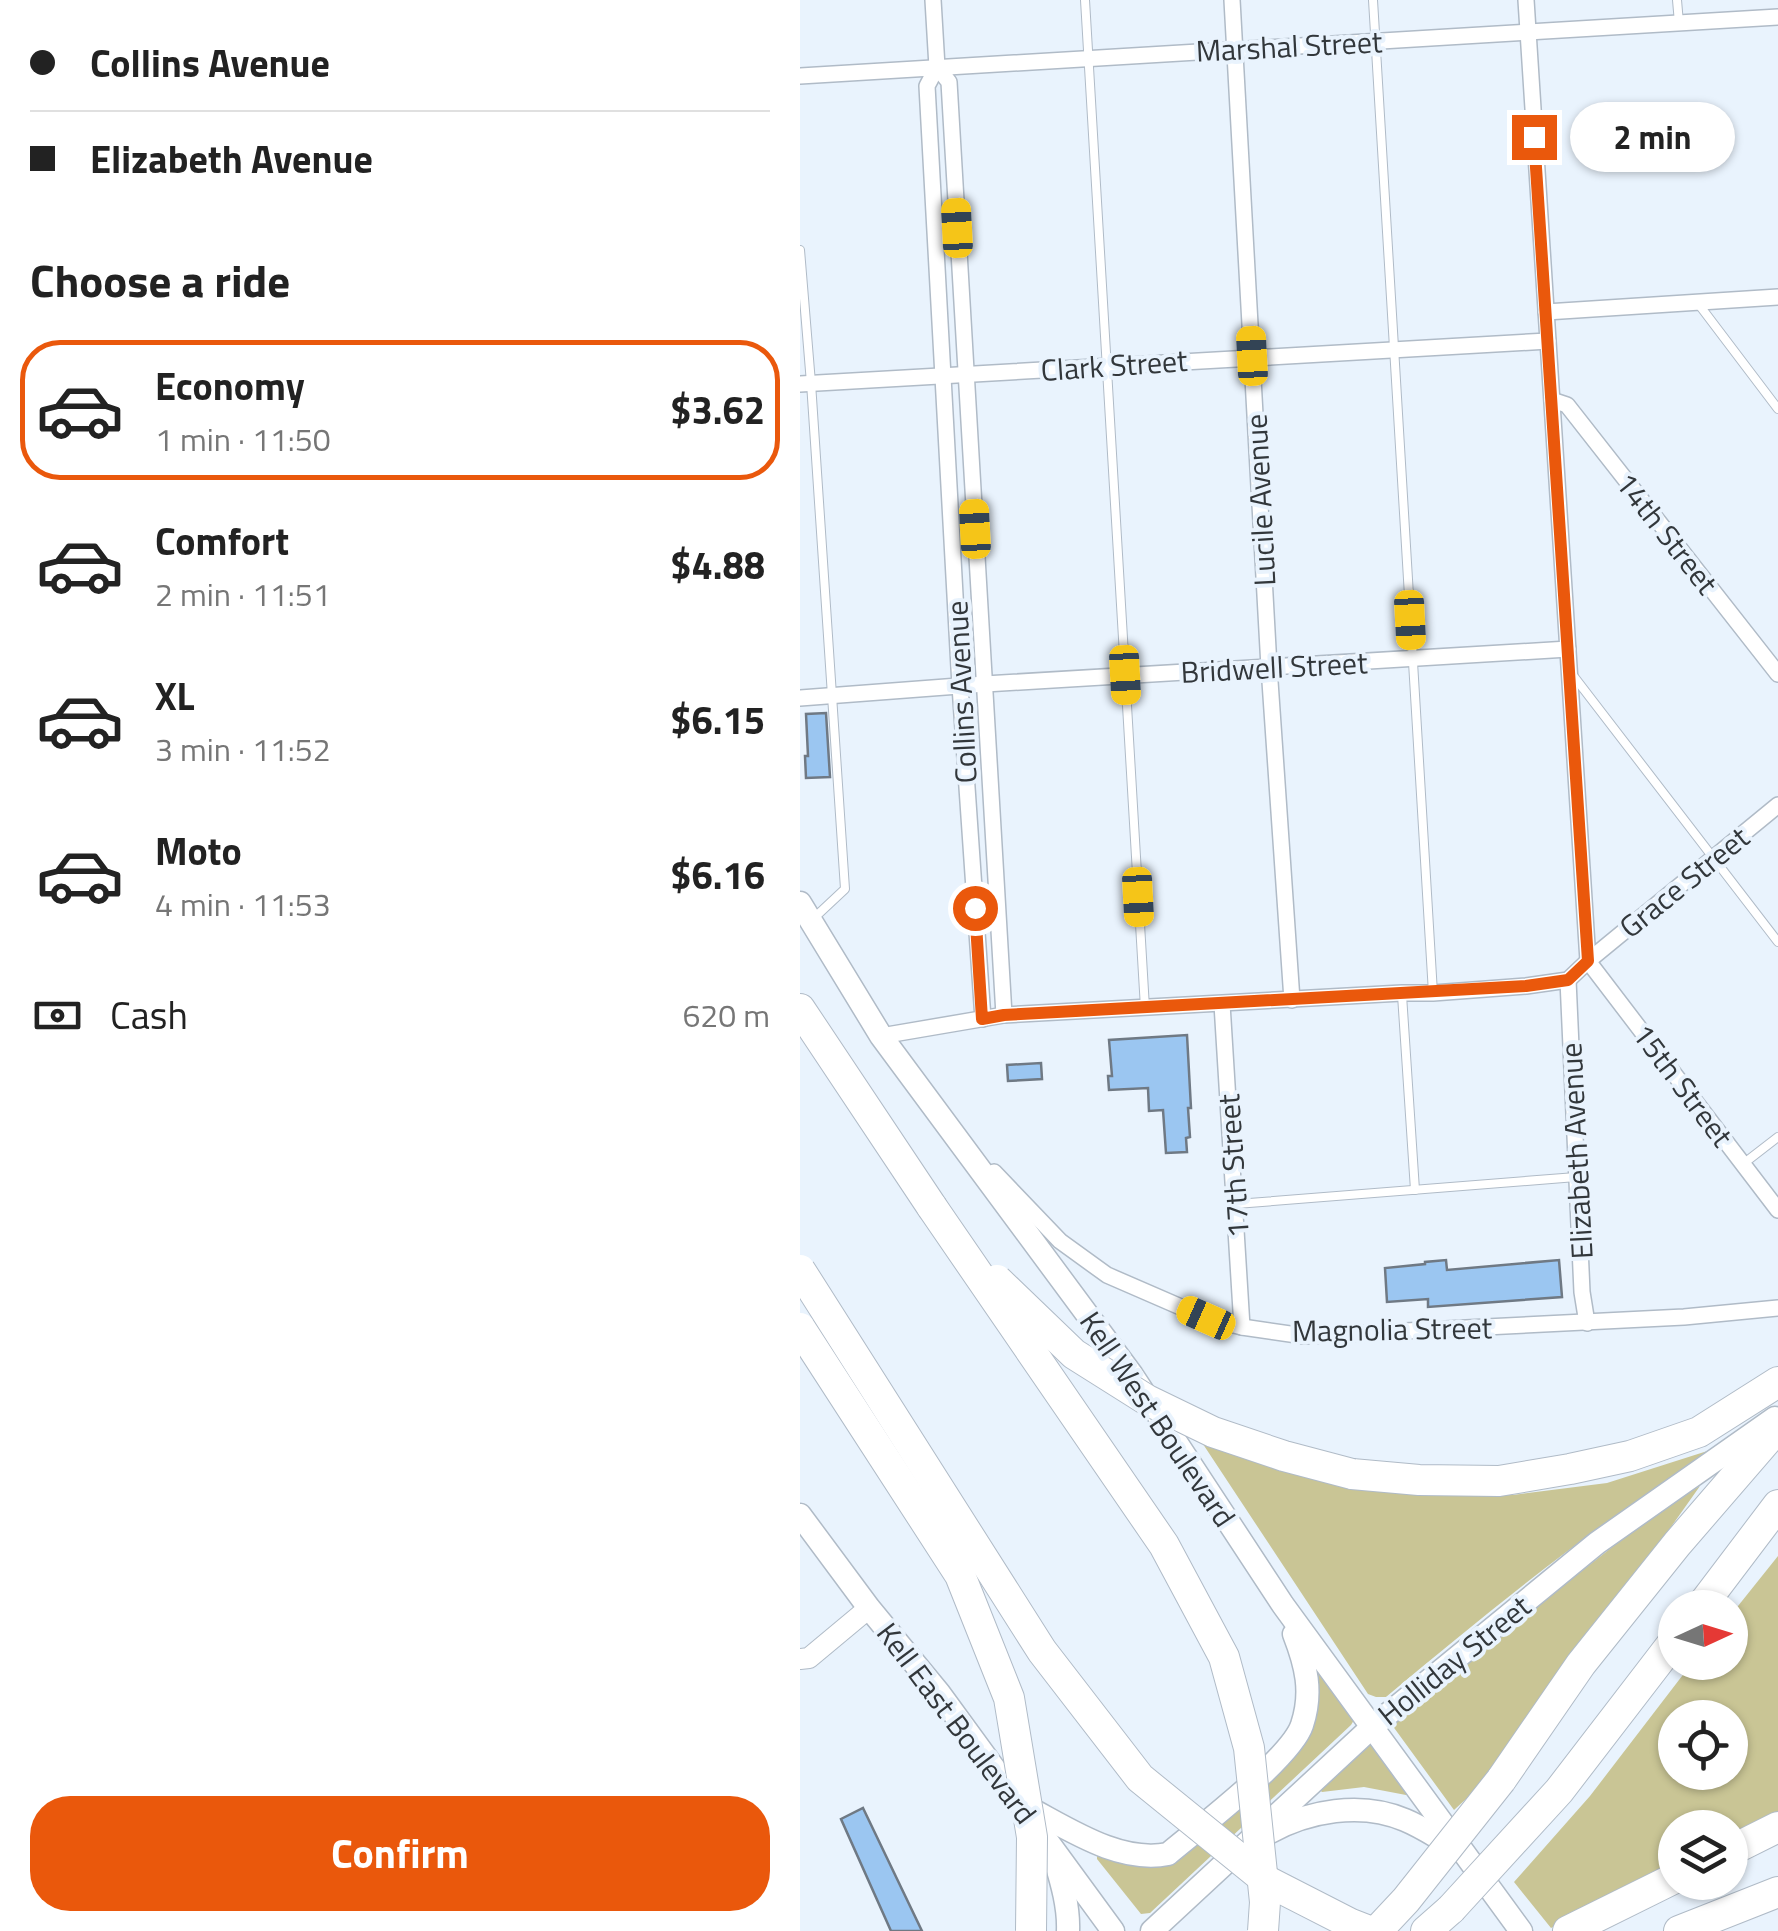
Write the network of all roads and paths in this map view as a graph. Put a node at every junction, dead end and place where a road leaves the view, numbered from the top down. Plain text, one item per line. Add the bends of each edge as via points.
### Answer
1 (934, 0) edge
2 (1085, 0) edge
3 (1232, 0) edge
4 (1373, 0) edge
5 (1526, 0) edge
6 (1677, 0) edge
7 (1778, 17) edge
8 (1679, 23) junction
9 (1528, 32) junction
10 (1376, 41) junction
11 (1236, 50) junction
12 (1088, 58) junction
13 (937, 67) junction
14 (800, 76) edge
15 (800, 250) edge
16 (1778, 297) edge
17 (1696, 302) junction
18 (1546, 312) junction
19 (1548, 340) junction
20 (1395, 349) junction
21 (1252, 356) junction
22 (1107, 366) junction
23 (966, 374) junction
24 (944, 376) junction
25 (806, 383) edge
26 (1552, 400) junction
27 (1778, 409) edge
28 (1568, 648) junction
29 (1413, 658) junction
30 (1269, 667) junction
31 (1569, 670) junction
32 (1778, 674) edge
33 (1125, 675) junction
34 (984, 684) junction
35 (960, 686) junction
36 (832, 695) junction
37 (800, 698) edge
38 (1778, 805) edge
39 (1712, 859) junction
40 (806, 912) edge
41 (1778, 942) edge
42 (1588, 961) junction
43 (1568, 980) junction
44 (1402, 992) junction
45 (1433, 993) junction
46 (1292, 1000) junction
47 (1222, 1004) junction
48 (1145, 1008) junction
49 (800, 1010) edge
50 (1004, 1015) junction
51 (982, 1019) junction
52 (881, 1036) junction
53 (1778, 1137) edge
54 (1743, 1164) junction
55 (1577, 1177) junction
56 (1416, 1190) junction
57 (1236, 1204) junction
58 (932, 1207) junction
59 (1778, 1210) edge
60 (800, 1270) edge
61 (1778, 1308) edge
62 (1587, 1322) junction
63 (1242, 1327) junction
64 (800, 1328) edge
65 (1778, 1382) edge
66 (1778, 1416) edge
67 (1778, 1428) edge
68 (1778, 1505) edge
69 (800, 1515) edge
70 (1714, 1590) edge
71 (1283, 1605) junction
72 (869, 1608) junction
73 (800, 1658) edge
74 (1658, 1662) edge
75 (1371, 1728) junction
76 (1020, 1803) junction
77 (1778, 1827) edge
78 (1748, 1842) edge
79 (1052, 1847) junction
80 (1240, 1848) junction
81 (1461, 1850) junction
82 (1658, 1886) edge
83 (1778, 1892) edge
84 (1031, 1931) edge
85 (1068, 1931) edge
86 (1113, 1931) edge
87 (1152, 1931) edge
88 (1263, 1931) edge
89 (1369, 1931) edge
90 (1376, 1931) edge
91 (1426, 1931) edge
92 (1521, 1931) edge
93 (1568, 1931) edge
94 (1679, 1931) edge

1 - 13 street, Collins Avenue
2 - 12 lane
3 - 11 street, Lucile Avenue
4 - 10 lane
5 - 9 street
6 - 8 lane
7 - 8 street, Marshal Street
8 - 9 street, Marshal Street
9 - 10 street, Marshal Street
9 - 18 street
10 - 11 street, Marshal Street
10 - 20 lane
11 - 12 street, Marshal Street
11 - 21 street, Lucile Avenue
12 - 13 street, Marshal Street
12 - 22 lane
13 - 14 street, Marshal Street
13 - 23 street, Collins Avenue via 948,82
13 - 24 street, Collins Avenue via 927,86
15 - 25 lane
16 - 17 street
17 - 18 street
17 - 27 lane
18 - 19 street
19 - 20 street, Clark Street
19 - 26 street
20 - 21 street, Clark Street
20 - 29 lane
21 - 22 street, Clark Street
21 - 30 street, Lucile Avenue
22 - 23 street, Clark Street
22 - 33 lane
23 - 24 street, Clark Street
23 - 34 street, Collins Avenue
24 - 25 street, Clark Street
24 - 35 street, Collins Avenue
25 - 36 lane
26 - 28 street
26 - 32 street, 14th Street via 1566,406
28 - 29 street, Bridwell Street
28 - 31 street
29 - 30 street, Bridwell Street
29 - 45 lane
30 - 33 street, Bridwell Street
30 - 46 street, Lucile Avenue
31 - 39 lane
31 - 42 street
33 - 34 street, Bridwell Street
33 - 48 lane
34 - 35 street, Bridwell Street
34 - 50 street, Collins Avenue
35 - 36 street, Bridwell Street
35 - 51 street, Collins Avenue
36 - 37 street, Bridwell Street
36 - 40 lane via 845,889
38 - 39 street, Grace Street
39 - 41 lane
39 - 42 street, Grace Street
40 - 52 main road, Kell West Boulevard
42 - 43 street, Grace Street
42 - 54 street, 15th Street
43 - 45 street
43 - 55 street, Elizabeth Avenue
44 - 45 street
44 - 46 street
44 - 56 lane
46 - 47 street
47 - 48 street
47 - 57 street, 17th Street
48 - 50 street
49 - 58 highway
50 - 51 street
51 - 52 street
52 - 63 street, Magnolia Street via 1003,1184 1060,1241 1107,1275
52 - 71 main road, Kell West Boulevard via 1132,1375
53 - 54 lane
54 - 59 street, 15th Street
55 - 56 lane
55 - 62 street, Elizabeth Avenue
56 - 57 lane
57 - 63 street, 17th Street
58 - 65 highway, bridge via 995,1278 1088,1363 1213,1432 1352,1474 1499,1481 1570,1469 1699,1432
58 - 88 highway, bridge via 1164,1545 1224,1657 1248,1748 1266,1902
60 - 89 highway, bridge via 1042,1651 1140,1778 1267,1880
61 - 62 street, Magnolia Street
62 - 63 street, Magnolia Street via 1304,1336
64 - 84 highway, bridge via 960,1575 1010,1698 1032,1838
66 - 75 main road, Holliday Street via 1597,1543
67 - 90 highway, bridge via 1581,1664 1501,1780
68 - 70 highway
69 - 72 main road, Kell East Boulevard
71 - 75 main road, Kell West Boulevard
71 - 76 main road via 1306,1667 1309,1698 1301,1729 1277,1760 1168,1854 1120,1851
72 - 73 street via 809,1658
72 - 76 main road, Kell East Boulevard
74 - 91 highway, bridge via 1559,1791
75 - 80 main road, Holliday Street
75 - 81 main road, Kell West Boulevard
76 - 79 main road, Kell East Boulevard
77 - 78 highway
79 - 85 main road
79 - 86 main road, Kell East Boulevard
80 - 81 main road via 1292,1820 1364,1811 1403,1818
80 - 87 main road, Holliday Street
81 - 92 main road, Kell West Boulevard
82 - 93 highway
83 - 94 highway

